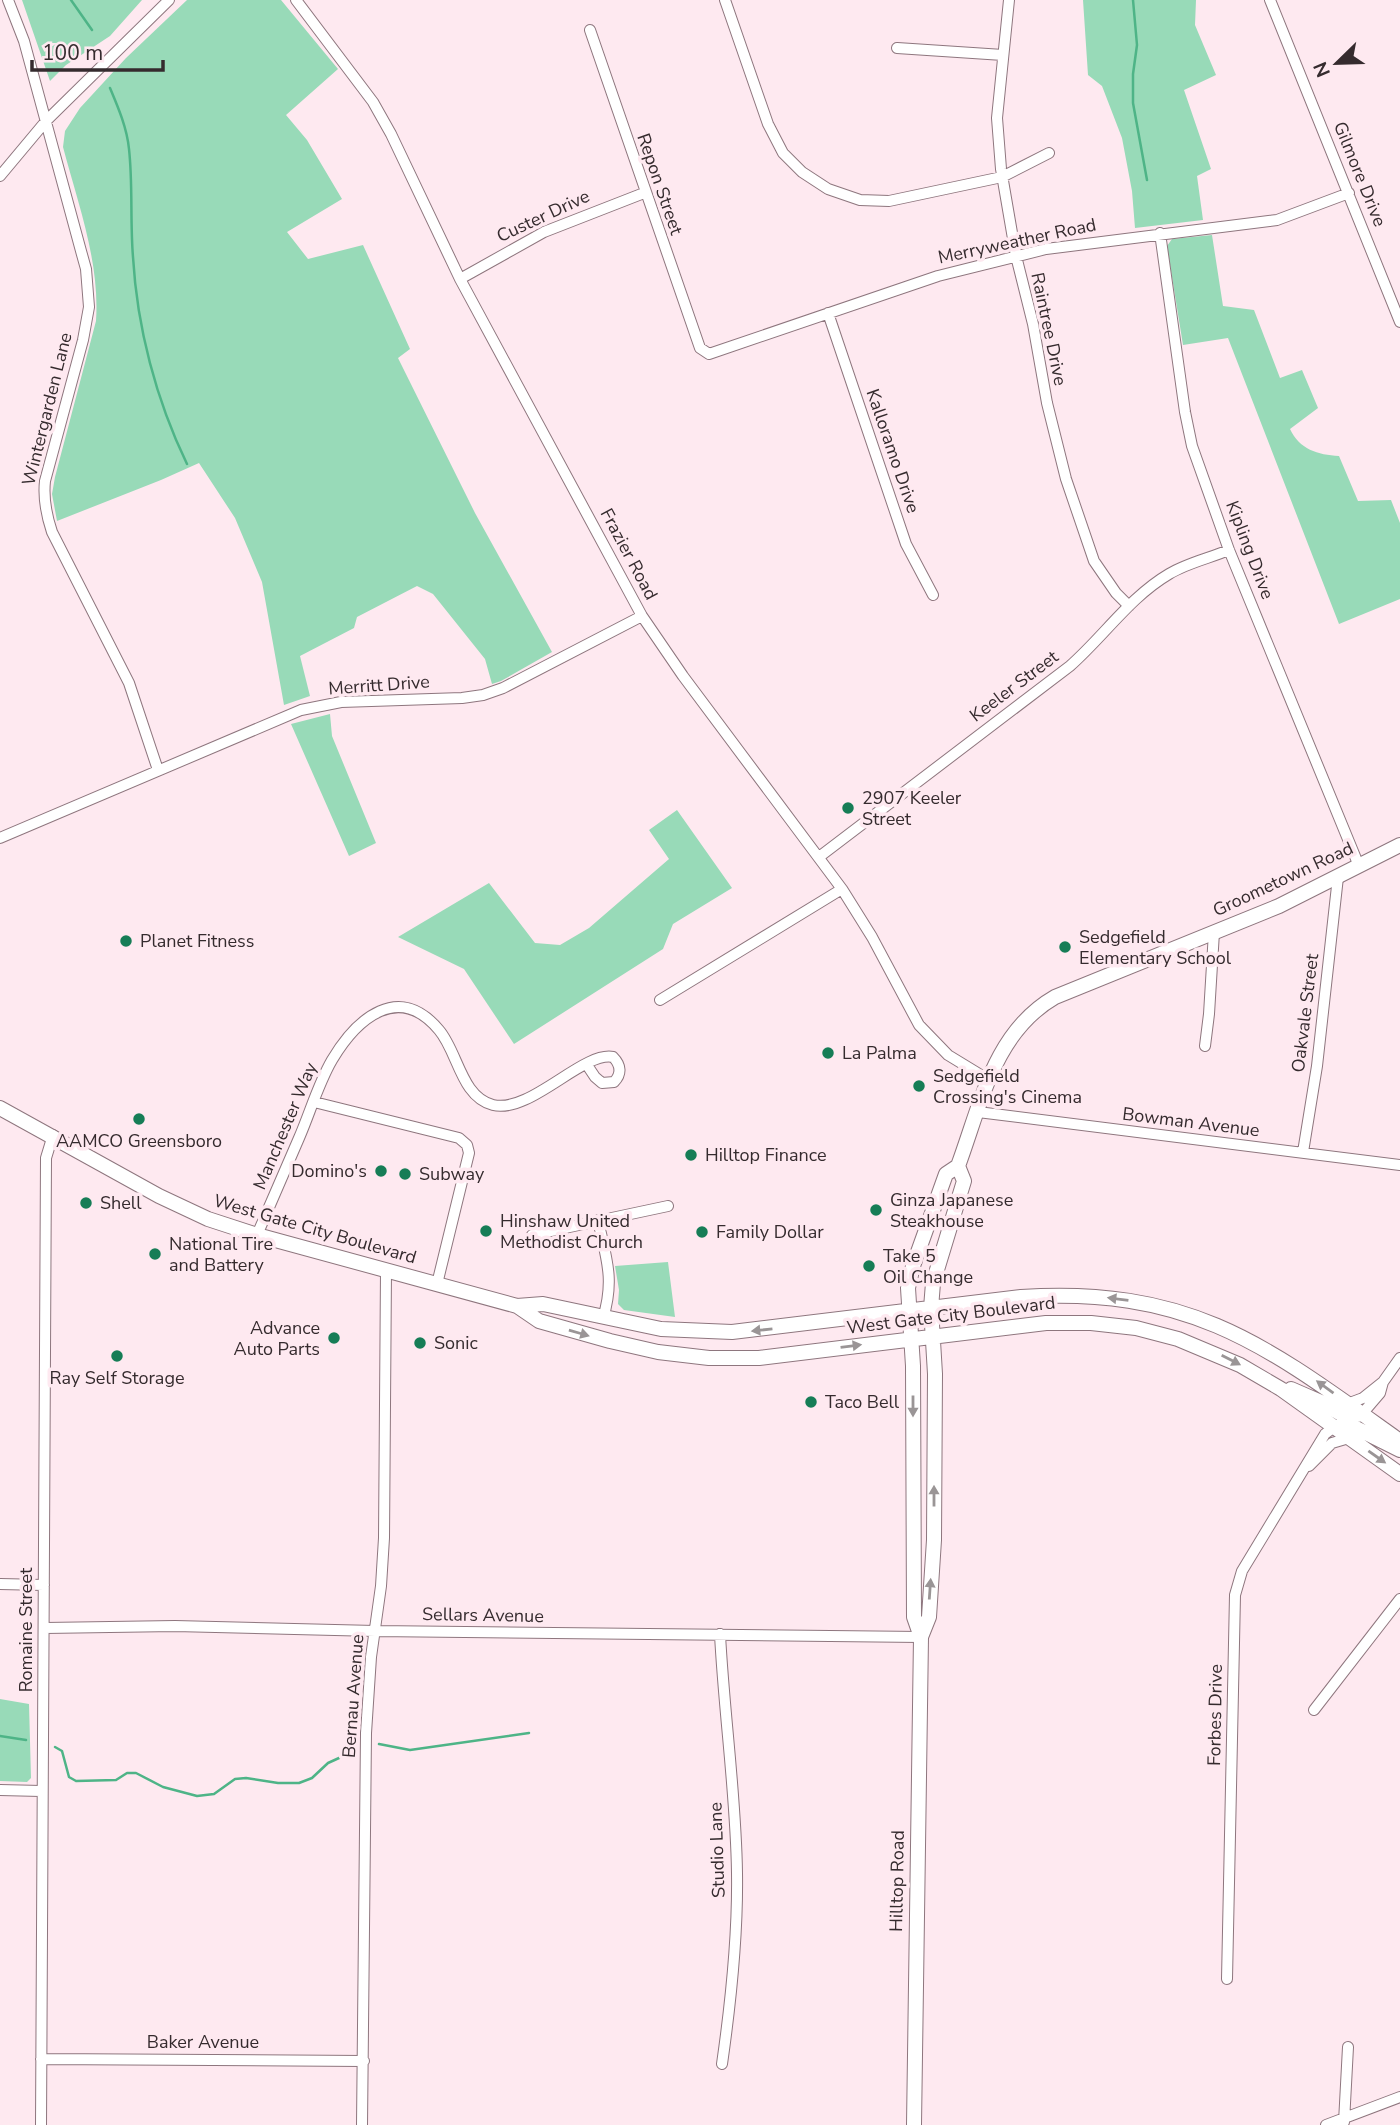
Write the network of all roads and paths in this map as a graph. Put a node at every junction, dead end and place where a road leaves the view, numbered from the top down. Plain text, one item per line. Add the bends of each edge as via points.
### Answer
1 (8, 0) edge
2 (169, 0) edge
3 (296, 0) edge
4 (725, 0) edge
5 (1009, 0) edge
6 (1270, 0) edge
7 (590, 30) dead end
8 (897, 48) dead end
9 (1003, 55) junction
10 (46, 121) junction
11 (1049, 153) dead end
12 (0, 176) edge
13 (1002, 177) junction
14 (644, 193) junction
15 (1349, 193) junction
16 (1160, 233) junction
17 (1016, 256) junction
18 (460, 279) junction
19 (828, 313) junction
20 (1400, 322) edge
21 (700, 348) joint
22 (1230, 550) junction
23 (933, 595) dead end
24 (1129, 606) junction
25 (642, 616) junction
26 (158, 770) junction
27 (0, 838) edge
28 (1400, 845) edge
29 (819, 856) junction
30 (1359, 866) junction
31 (1338, 877) junction
32 (842, 889) junction
33 (1214, 932) junction
34 (660, 1000) dead end
35 (1205, 1046) dead end
36 (587, 1065) dead end
37 (989, 1080) junction
38 (314, 1102) junction
39 (0, 1108) edge
40 (978, 1112) junction
41 (53, 1135) junction
42 (1303, 1152) junction
43 (1400, 1165) edge
44 (958, 1166) junction
45 (668, 1206) dead end
46 (598, 1220) junction
47 (257, 1235) junction
48 (532, 1235) dead end
49 (386, 1271) junction
50 (437, 1284) junction
51 (517, 1306) junction
52 (931, 1308) junction
53 (909, 1311) junction
54 (603, 1318) junction
55 (933, 1335) junction
56 (911, 1338) junction
57 (1400, 1358) edge
58 (1261, 1376) junction
59 (1383, 1382) junction
60 (1348, 1404) junction
61 (1362, 1414) junction
62 (1334, 1427) junction
63 (1349, 1438) junction
64 (1400, 1441) edge
65 (1400, 1450) edge
66 (1305, 1470) junction
67 (1400, 1474) edge
68 (0, 1584) edge
69 (44, 1585) junction
70 (1400, 1599) edge
71 (45, 1628) junction
72 (375, 1631) junction
73 (720, 1634) junction
74 (921, 1637) junction
75 (1314, 1710) dead end
76 (0, 1790) edge
77 (41, 1791) junction
78 (1227, 1979) dead end
79 (1348, 2047) dead end
80 (41, 2059) junction
81 (364, 2061) junction
82 (722, 2064) dead end
83 (1400, 2097) edge
84 (1344, 2122) edge
85 (41, 2125) edge
86 (362, 2125) edge
87 (914, 2125) edge
88 (1326, 2125) edge

1 - 10 street, Wintergarden Lane
2 - 10 street
3 - 18 street, Frazier Road via 373,102
4 - 13 street via 768,124 783,153 828,189 860,200 889,201
5 - 9 street, Raintree Drive
6 - 15 street, Gilmore Drive
7 - 14 street, Repon Street
8 - 9 street
9 - 13 street, Raintree Drive via 997,118
10 - 12 street
10 - 26 street, Wintergarden Lane via 86,269 89,307 43,496 52,532 129,683
11 - 13 street
13 - 17 street, Raintree Drive
14 - 18 street, Custer Drive via 544,232
14 - 21 street, Repon Street
15 - 16 street, Merryweather Road via 1276,220
15 - 20 street, Gilmore Drive
16 - 17 street, Merryweather Road
16 - 22 street, Kipling Drive via 1192,446
17 - 19 street, Merryweather Road
17 - 24 street, Raintree Drive via 1066,479 1094,561
18 - 25 street, Frazier Road
19 - 21 street, Merryweather Road via 709,354
19 - 23 street, Kalloramo Drive via 906,544
22 - 24 street, Keeler Street via 1171,573
22 - 30 street, Kipling Drive
24 - 29 street, Keeler Street via 1070,666
25 - 26 street, Merritt Drive via 495,691 462,698 374,700 301,710
25 - 29 street, Frazier Road
26 - 27 street, Merritt Drive
28 - 30 main road, Groometown Road
29 - 32 street, Frazier Road
30 - 31 main road, Groometown Road
31 - 33 main road, Groometown Road
31 - 42 street, Oakvale Street
32 - 34 street
32 - 37 street, Frazier Road via 920,1026 948,1055
33 - 35 street
33 - 37 main road, Groometown Road via 1044,1003 1009,1038
36 - 38 street, Manchester Way via 510,1106 494,1105 471,1089 452,1048 431,1021 413,1009 395,1006 355,1028 333,1059
37 - 40 main road, Groometown Road
38 - 47 street, Manchester Way
38 - 50 street via 459,1138 467,1145 469,1153
39 - 41 main road, West Gate City Boulevard
40 - 42 street, Bowman Avenue
40 - 44 main road, Groometown Road
41 - 47 main road, West Gate City Boulevard via 159,1196
41 - 69 street, Romaine Street via 46,1158
42 - 43 street, Bowman Avenue
44 - 52 main road, Groometown Road via 964,1181 934,1272
44 - 53 main road, Groometown Road via 946,1174 913,1266
45 - 46 street
46 - 48 street
46 - 54 street via 610,1282
47 - 49 main road, West Gate City Boulevard
49 - 50 main road, West Gate City Boulevard
49 - 72 street, Bernau Avenue via 384,1538
50 - 51 main road, West Gate City Boulevard
51 - 54 main road, West Gate City Boulevard via 543,1304
51 -> 56 main road, West Gate City Boulevard via 539,1321 684,1356 759,1358
52 - 53 main road, West Gate City Boulevard
52 - 55 main road, Groometown Road
60 -> 52 main road, West Gate City Boulevard via 1252,1341 1163,1307 1069,1294
53 -> 54 main road, West Gate City Boulevard via 732,1332 661,1329
53 - 56 main road, Hilltop Road
55 - 56 main road, West Gate City Boulevard
55 -> 58 main road, West Gate City Boulevard via 1046,1322 1122,1326 1199,1346
74 -> 55 main road, Hilltop Road via 929,1617 934,1540
56 -> 74 main road, Hilltop Road via 914,1617
57 - 59 street
58 - 61 main road via 1341,1414
58 - 62 main road, West Gate City Boulevard
59 - 60 street
59 - 61 street via 1380,1393
60 - 61 main road, West Gate City Boulevard
61 - 64 main road, West Gate City Boulevard
62 - 63 main road, West Gate City Boulevard
62 - 65 main road via 1352,1426
62 - 66 street, Forbes Drive via 1325,1434
63 - 66 street, Forbes Drive via 1332,1443
63 -> 67 main road, West Gate City Boulevard
66 - 78 street, Forbes Drive via 1242,1571 1235,1595
68 - 69 street
69 - 71 street, Romaine Street
70 - 75 street
71 - 72 street, Sellars Avenue
71 - 77 street, Romaine Street
72 - 73 street, Sellars Avenue
72 - 81 street, Bernau Avenue via 366,1733
73 - 74 street, Sellars Avenue
73 - 82 street, Studio Lane via 737,1874 731,2002
74 - 87 main road, Hilltop Road
76 - 77 street
77 - 80 street, Romaine Street
79 - 84 street
80 - 81 street, Baker Avenue
80 - 85 street, Romaine Street
81 - 86 street, Bernau Avenue
83 - 84 street
84 - 88 street

